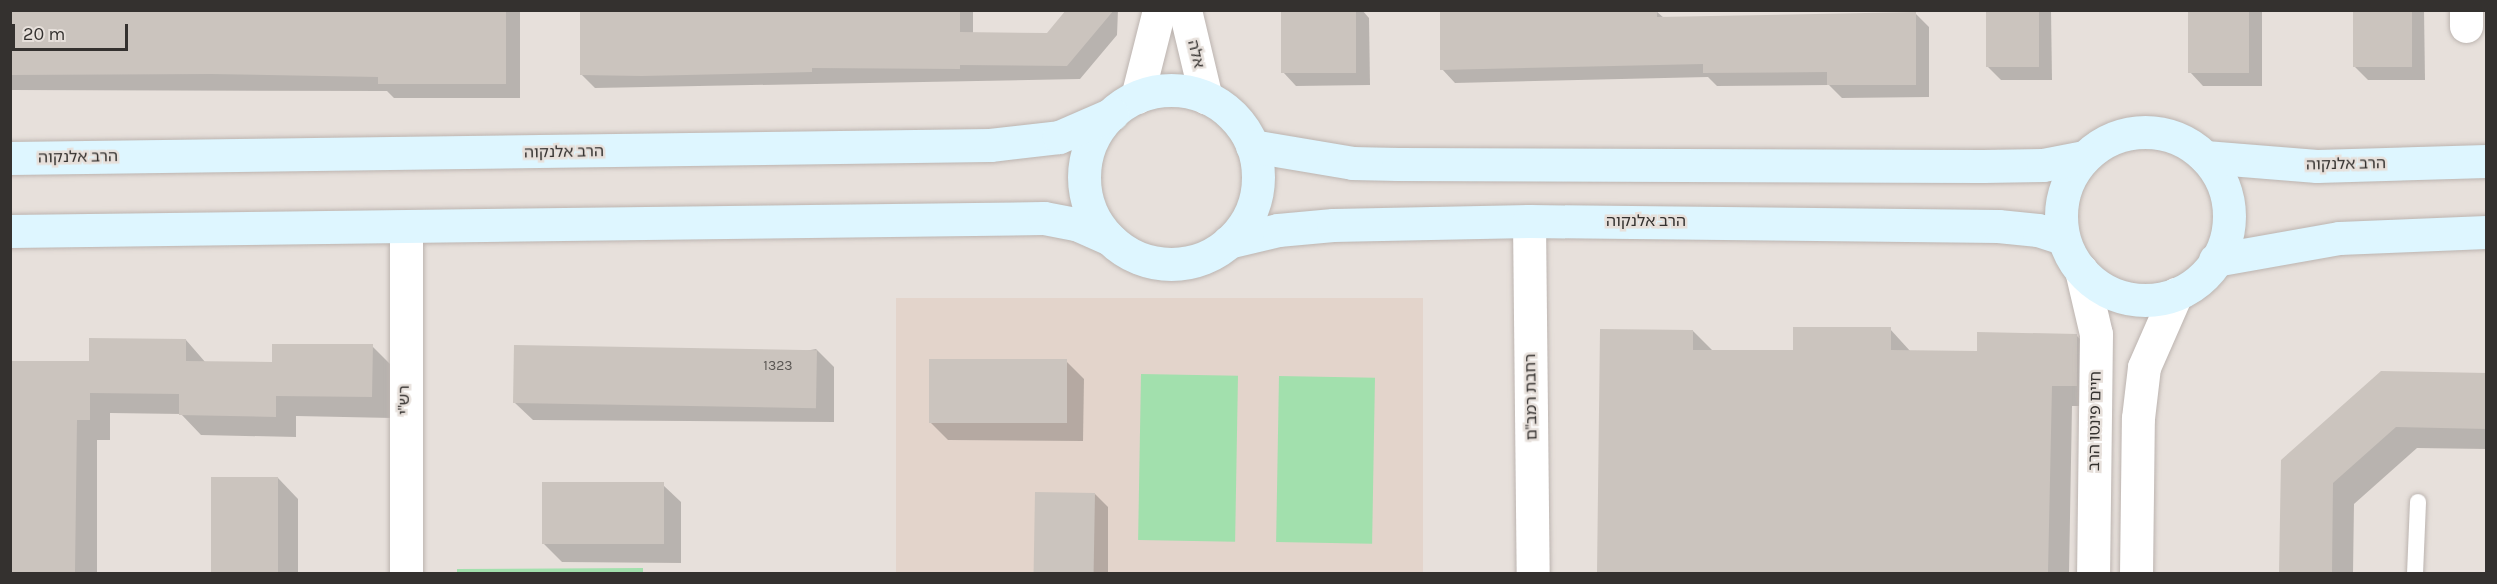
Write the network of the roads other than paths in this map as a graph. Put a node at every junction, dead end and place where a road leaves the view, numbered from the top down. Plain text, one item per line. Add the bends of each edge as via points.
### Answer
1 (1158, 10) edge
2 (1185, 10) edge
3 (1206, 98) junction
4 (1124, 106) junction
5 (1252, 146) junction
6 (2085, 157) junction
7 (2205, 157) junction
8 (10, 158) edge
9 (2487, 161) edge
10 (1529, 221) junction
11 (406, 227) junction
12 (10, 231) edge
13 (2487, 232) edge
14 (2063, 238) junction
15 (1110, 239) junction
16 (1228, 242) junction
17 (2215, 260) junction
18 (2081, 270) junction
19 (2176, 294) junction
20 (2418, 501) dead end
21 (406, 573) edge
22 (1533, 573) edge
23 (2093, 573) edge
24 (2136, 573) edge
25 (2415, 573) edge

1 - 4 street
2 - 3 street, אלה
3 - 4 main road via 1181,91
3 - 5 main road via 1239,123
4 - 8 main road, הרב אלנקוה via 1059,137 990,145
4 - 15 main road via 1089,148 1084,176 1088,204
5 - 6 main road via 1352,163 1398,164 1983,166 2043,165
5 - 16 main road via 1258,171 1255,198 1245,222
6 - 7 main road via 2101,144 2142,132 2165,134
6 - 14 main road via 2063,195
7 - 9 main road, הרב אלנקוה via 2317,166
7 - 17 main road via 2219,176 2229,216 2226,236
10 - 14 main road, הרב אלנקוה via 1998,226 2038,230
10 - 16 main road, הרב אלנקוה via 1333,225 1278,230
10 - 22 street, רחבת רמב"ם
11 - 12 main road
11 - 15 main road via 1044,218 1076,224
11 - 21 street, רש"י
13 - 17 main road via 2340,238
14 - 18 main road
15 - 16 main road via 1131,254 1168,264 1194,261
17 - 19 main road via 2193,284
18 - 19 main road via 2096,284 2134,299
18 - 23 street, חיים פינטו הרב via 2096,334
19 - 24 street via 2144,368 2138,418
20 - 25 lane

